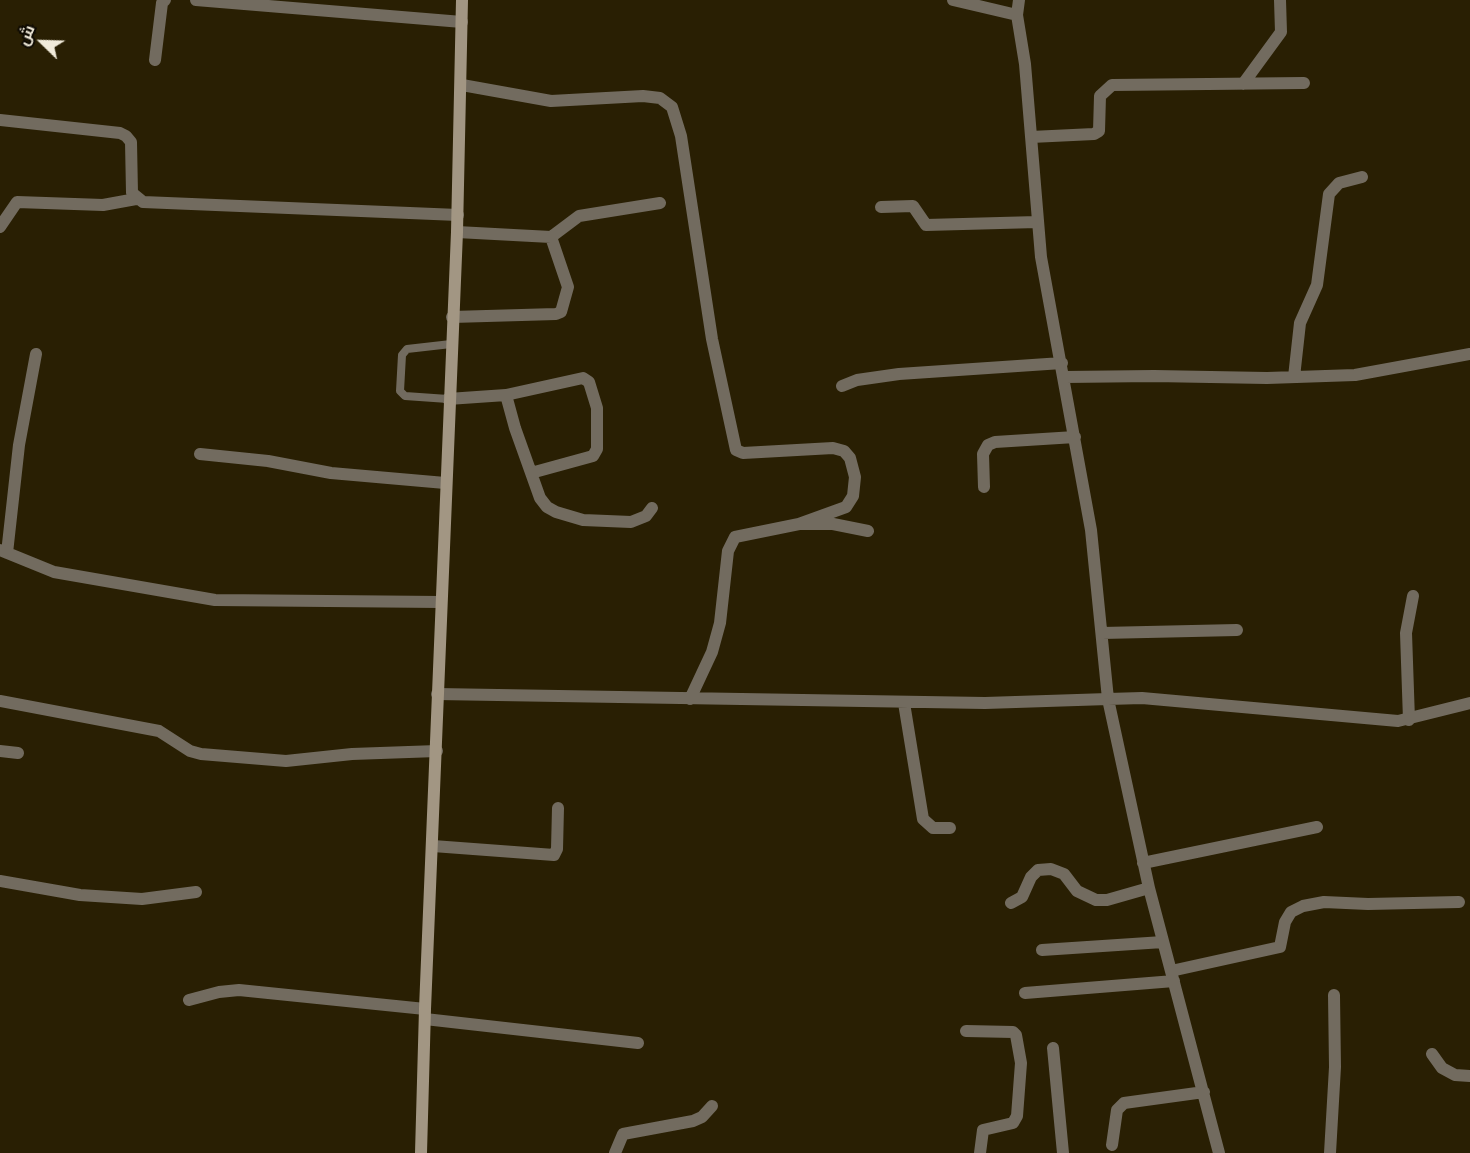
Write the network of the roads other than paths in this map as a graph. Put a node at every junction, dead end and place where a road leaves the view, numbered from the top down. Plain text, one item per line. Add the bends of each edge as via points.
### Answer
1 (165, 0) edge
2 (196, 0) edge
3 (462, 0) edge
4 (952, 0) edge
5 (1019, 0) edge
6 (1280, 0) edge
7 (1017, 15) junction
8 (462, 22) junction
9 (155, 60) dead end
10 (1305, 83) dead end
11 (1243, 84) junction
12 (462, 85) junction
13 (0, 120) edge
14 (1031, 137) junction
15 (1362, 177) dead end
16 (136, 199) junction
17 (660, 203) dead end
18 (881, 207) dead end
19 (458, 215) junction
20 (1037, 222) junction
21 (0, 226) edge
22 (457, 232) junction
23 (551, 237) junction
24 (452, 317) junction
25 (451, 344) junction
26 (36, 354) dead end
27 (1470, 354) edge
28 (1062, 363) junction
29 (1065, 377) junction
30 (1294, 377) junction
31 (842, 386) dead end
32 (506, 394) junction
33 (448, 399) junction
34 (1075, 437) junction
35 (200, 454) dead end
36 (531, 473) junction
37 (445, 483) junction
38 (984, 487) dead end
39 (652, 508) dead end
40 (799, 524) junction
41 (867, 531) dead end
42 (3, 552) edge
43 (1413, 596) dead end
44 (441, 602) junction
45 (1237, 630) dead end
46 (1102, 633) junction
47 (437, 694) junction
48 (690, 699) junction
49 (1108, 699) junction
50 (0, 701) edge
51 (904, 703) junction
52 (1470, 703) edge
53 (1409, 720) junction
54 (0, 751) edge
55 (437, 751) junction
56 (18, 753) dead end
57 (558, 808) dead end
58 (1317, 827) dead end
59 (950, 828) dead end
60 (432, 846) junction
61 (1143, 862) junction
62 (0, 881) edge
63 (1149, 888) junction
64 (196, 892) dead end
65 (1459, 902) dead end
66 (1011, 903) dead end
67 (1163, 942) junction
68 (1041, 950) dead end
69 (1172, 976) junction
70 (1024, 993) dead end
71 (1334, 994) dead end
72 (189, 1000) dead end
73 (425, 1014) junction
74 (966, 1031) dead end
75 (639, 1043) dead end
76 (1053, 1048) dead end
77 (1432, 1054) dead end
78 (1470, 1076) edge
79 (1204, 1092) junction
80 (712, 1106) dead end
81 (1112, 1145) dead end
82 (421, 1153) edge
83 (615, 1153) edge
84 (980, 1153) edge
85 (1063, 1153) edge
86 (1219, 1153) edge
87 (1330, 1153) edge

1 - 9 street
2 - 8 street
3 - 8 main road
4 - 7 street
5 - 7 street
6 - 11 street via 1281,32
7 - 14 street
8 - 12 main road
10 - 11 street
11 - 14 street via 1112,85 1100,96 1099,131
12 - 19 main road
12 - 40 street via 551,101 643,96 660,98 672,106 681,136 712,339 736,450 743,453 833,448 850,458 855,477 853,496 846,507
13 - 16 street via 126,136 131,142 132,193
14 - 20 street
15 - 30 street via 1339,183 1329,194 1317,285 1300,323
16 - 19 street via 151,204
16 - 21 street via 103,205 17,202
17 - 23 street via 579,216
18 - 20 street via 913,206 926,225
19 - 22 main road
20 - 28 street via 1043,276
22 - 23 street
22 - 24 main road
23 - 24 street via 568,287 561,312
24 - 25 main road
25 - 33 main road
25 - 33 lane via 407,349 402,355 400,391 405,396
26 - 42 street
27 - 30 street via 1355,375
28 - 29 street
28 - 31 street via 899,374
29 - 30 street
29 - 34 street
32 - 33 street
32 - 36 street
32 - 36 street via 583,378 589,382 597,408 597,449 593,456
33 - 37 main road
34 - 38 street via 988,445 983,454
34 - 46 street via 1091,530
35 - 37 street via 268,460 331,473
36 - 39 street via 540,498 556,512 583,519 631,522 646,516
37 - 44 main road
40 - 41 street via 833,524
40 - 48 street via 741,534 732,541 720,623 712,652
42 - 44 street via 54,572 215,600
43 - 53 street via 1406,633
44 - 47 main road
45 - 46 street
46 - 49 street
47 - 48 street
47 - 55 main road
48 - 51 street
49 - 51 street
49 - 53 street via 1142,698
49 - 61 street
50 - 55 street via 159,731 201,754 286,761
51 - 59 street via 923,819 933,828
52 - 53 street
54 - 56 street
55 - 60 main road
57 - 60 street via 554,855
58 - 61 street
60 - 73 main road
61 - 63 street
62 - 64 street via 80,895 142,899
63 - 66 street via 1096,900 1077,891 1065,874 1038,870 1030,877 1022,897
63 - 67 street
65 - 69 street via 1324,902 1303,906 1291,912 1285,922 1280,947
67 - 68 street
67 - 69 street
69 - 70 street
69 - 79 street
71 - 87 street
72 - 73 street via 239,990
73 - 75 street
73 - 82 main road
74 - 84 street via 1013,1032 1021,1063 1017,1116 1012,1123 983,1130
76 - 85 street
77 - 78 street via 1442,1068 1455,1075
79 - 81 street via 1124,1102 1117,1110
79 - 86 street
80 - 83 street via 693,1121 623,1134

